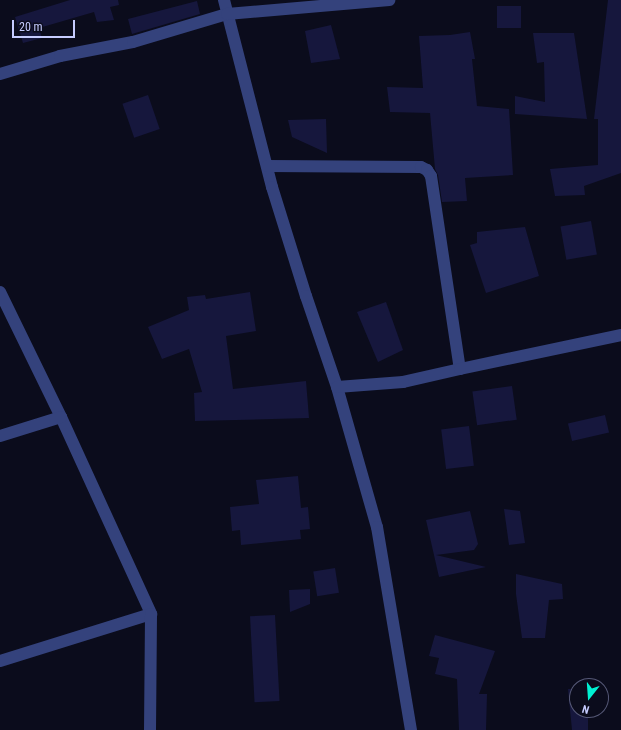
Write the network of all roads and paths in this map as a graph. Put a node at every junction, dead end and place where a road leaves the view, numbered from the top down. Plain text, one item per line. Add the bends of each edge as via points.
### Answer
1 (224, 0) edge
2 (389, 0) edge
3 (227, 14) junction
4 (0, 74) edge
5 (267, 166) junction
6 (0, 292) edge
7 (621, 335) edge
8 (460, 370) junction
9 (337, 387) junction
10 (61, 417) junction
11 (0, 436) edge
12 (151, 614) junction
13 (0, 661) edge
14 (150, 730) edge
15 (412, 730) edge

1 - 3 street
2 - 3 street
3 - 4 street via 133,42 60,56
3 - 5 street
5 - 8 street via 413,167 427,170
5 - 9 street via 306,296
6 - 10 street
7 - 8 street
8 - 9 street via 403,382
9 - 15 street via 377,527
10 - 11 street
10 - 12 street
12 - 13 street
12 - 14 street

